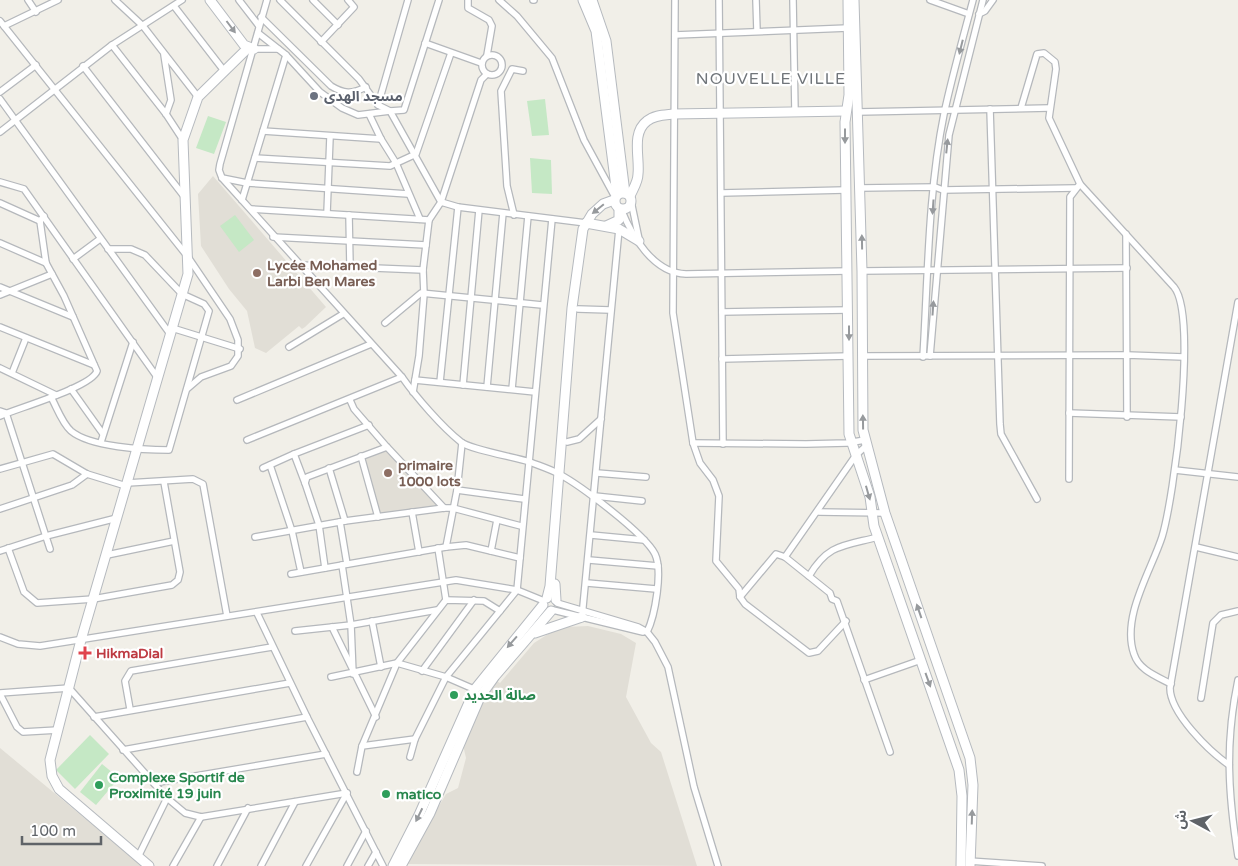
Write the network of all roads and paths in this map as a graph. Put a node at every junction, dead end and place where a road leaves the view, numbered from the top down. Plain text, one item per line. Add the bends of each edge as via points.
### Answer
1 (28, 0) edge
2 (58, 0) edge
3 (115, 0) edge
4 (182, 0) edge
5 (210, 0) edge
6 (239, 0) edge
7 (267, 0) edge
8 (280, 0) edge
9 (313, 0) edge
10 (348, 0) edge
11 (408, 0) edge
12 (439, 0) edge
13 (468, 0) edge
14 (499, 0) edge
15 (584, 0) edge
16 (592, 0) edge
17 (674, 0) edge
18 (718, 0) edge
19 (756, 0) edge
20 (794, 0) edge
21 (848, 0) edge
22 (854, 0) edge
23 (930, 0) edge
24 (973, 0) edge
25 (983, 0) edge
26 (993, 0) edge
27 (174, 6) junction
28 (36, 12) junction
29 (969, 14) junction
30 (979, 14) junction
31 (261, 17) junction
32 (0, 21) edge
33 (338, 25) junction
34 (4, 26) junction
35 (143, 26) junction
36 (259, 26) junction
37 (848, 28) junction
38 (757, 31) junction
39 (794, 31) junction
40 (258, 33) junction
41 (719, 33) junction
42 (675, 35) junction
43 (321, 42) junction
44 (425, 43) junction
45 (112, 45) junction
46 (251, 48) junction
47 (278, 49) junction
48 (451, 53) junction
49 (164, 55) junction
50 (286, 55) junction
51 (488, 55) junction
52 (481, 63) junction
53 (36, 65) junction
54 (83, 66) junction
55 (501, 70) junction
56 (523, 71) dead end
57 (225, 72) junction
58 (487, 74) junction
59 (506, 79) junction
60 (366, 87) junction
61 (56, 89) junction
62 (0, 92) edge
63 (198, 97) junction
64 (0, 99) edge
65 (378, 105) junction
66 (955, 108) junction
67 (1021, 108) junction
68 (1049, 108) junction
69 (945, 109) junction
70 (990, 109) junction
71 (846, 111) junction
72 (390, 112) junction
73 (795, 112) junction
74 (720, 113) junction
75 (858, 113) junction
76 (166, 114) junction
77 (369, 114) junction
78 (673, 114) junction
79 (15, 120) junction
80 (263, 131) junction
81 (0, 132) edge
82 (330, 137) junction
83 (183, 140) junction
84 (381, 140) junction
85 (416, 154) junction
86 (255, 158) junction
87 (330, 162) junction
88 (396, 163) junction
89 (222, 178) junction
90 (0, 182) edge
91 (247, 183) junction
92 (934, 186) junction
93 (1078, 186) junction
94 (329, 188) junction
95 (860, 188) junction
96 (992, 189) junction
97 (845, 190) junction
98 (943, 190) junction
99 (721, 193) junction
100 (408, 194) junction
101 (183, 195) junction
102 (622, 197) junction
103 (242, 200) junction
104 (441, 202) junction
105 (0, 203) edge
106 (458, 207) junction
107 (251, 209) junction
108 (620, 209) junction
109 (479, 210) junction
110 (327, 213) junction
111 (503, 213) junction
112 (348, 214) junction
113 (514, 214) junction
114 (528, 216) junction
115 (42, 219) junction
116 (420, 219) junction
117 (552, 219) junction
118 (429, 220) junction
119 (586, 223) junction
120 (606, 226) junction
121 (619, 229) junction
122 (1126, 233) junction
123 (273, 237) junction
124 (100, 239) junction
125 (349, 241) junction
126 (639, 241) junction
127 (0, 243) edge
128 (426, 246) junction
129 (108, 249) junction
130 (188, 257) junction
131 (73, 259) junction
132 (46, 263) junction
133 (300, 264) junction
134 (350, 266) junction
135 (1127, 268) junction
136 (995, 269) junction
137 (1068, 269) junction
138 (423, 270) junction
139 (932, 270) junction
140 (848, 271) junction
141 (673, 272) junction
142 (721, 272) junction
143 (862, 272) junction
144 (52, 274) junction
145 (0, 287) edge
146 (10, 291) junction
147 (182, 294) junction
148 (424, 294) junction
149 (0, 296) edge
150 (448, 297) junction
151 (472, 298) junction
152 (495, 300) junction
153 (1238, 302) edge
154 (519, 303) junction
155 (542, 305) junction
156 (578, 309) junction
157 (610, 310) junction
158 (848, 310) junction
159 (722, 312) junction
160 (343, 314) junction
161 (73, 316) junction
162 (385, 323) dead end
163 (0, 327) edge
164 (171, 331) junction
165 (202, 337) junction
166 (26, 338) junction
167 (133, 342) junction
168 (371, 344) junction
169 (290, 348) dead end
170 (240, 349) junction
171 (1069, 355) junction
172 (1127, 355) junction
173 (849, 356) junction
174 (863, 356) junction
175 (926, 356) junction
176 (998, 356) junction
177 (1184, 357) junction
178 (722, 359) junction
179 (94, 364) junction
180 (0, 368) edge
181 (12, 373) junction
182 (157, 377) junction
183 (402, 377) junction
184 (415, 380) junction
185 (440, 382) junction
186 (463, 385) junction
187 (487, 387) junction
188 (71, 389) junction
189 (187, 389) junction
190 (512, 389) junction
191 (413, 392) junction
192 (535, 392) junction
193 (54, 396) junction
194 (237, 400) dead end
195 (350, 400) junction
196 (2, 413) edge
197 (1069, 413) junction
198 (1127, 417) junction
199 (1181, 417) junction
200 (601, 419) junction
201 (369, 425) junction
202 (103, 434) junction
203 (247, 440) dead end
204 (100, 442) junction
205 (567, 442) junction
206 (852, 442) junction
207 (462, 443) junction
208 (692, 443) junction
209 (865, 443) junction
210 (723, 444) junction
211 (387, 447) junction
212 (135, 450) junction
213 (294, 454) junction
214 (856, 455) junction
215 (360, 456) junction
216 (23, 462) junction
217 (528, 462) junction
218 (270, 465) junction
219 (263, 468) dead end
220 (329, 468) junction
221 (0, 469) edge
222 (1175, 470) junction
223 (597, 472) junction
224 (87, 474) junction
225 (1208, 474) junction
226 (562, 476) junction
227 (646, 477) dead end
228 (1238, 477) edge
229 (1069, 480) dead end
230 (164, 482) junction
231 (305, 483) junction
232 (126, 484) junction
233 (457, 490) junction
234 (595, 497) junction
235 (35, 499) junction
236 (524, 499) junction
237 (1037, 499) dead end
238 (642, 501) dead end
239 (444, 508) junction
240 (453, 508) junction
241 (0, 509) edge
242 (412, 512) junction
243 (819, 512) junction
244 (885, 512) junction
245 (872, 513) junction
246 (117, 518) junction
247 (378, 518) junction
248 (497, 520) junction
249 (343, 522) junction
250 (319, 526) junction
251 (521, 526) junction
252 (292, 531) junction
253 (591, 535) junction
254 (46, 536) junction
255 (255, 537) dead end
256 (878, 538) junction
257 (644, 540) junction
258 (174, 541) junction
259 (446, 547) junction
260 (1196, 547) junction
261 (8, 548) junction
262 (438, 548) junction
263 (50, 549) dead end
264 (0, 551) edge
265 (491, 551) junction
266 (419, 552) junction
267 (107, 555) junction
268 (785, 557) junction
269 (1238, 557) edge
270 (520, 558) junction
271 (589, 560) junction
272 (345, 565) junction
273 (658, 566) junction
274 (325, 568) junction
275 (302, 572) junction
276 (291, 574) dead end
277 (808, 576) junction
278 (443, 581) junction
279 (587, 583) junction
280 (656, 589) junction
281 (517, 590) junction
282 (346, 596) junction
283 (740, 597) junction
284 (93, 598) junction
285 (446, 600) junction
286 (474, 600) junction
287 (550, 604) junction
288 (437, 610) junction
289 (500, 611) junction
290 (1238, 611) edge
291 (257, 613) junction
292 (583, 614) junction
293 (227, 616) junction
294 (372, 621) junction
295 (846, 621) junction
296 (351, 625) junction
297 (332, 627) junction
298 (295, 631) dead end
299 (647, 632) junction
300 (0, 637) edge
301 (528, 637) junction
302 (81, 640) junction
303 (272, 647) junction
304 (921, 660) junction
305 (397, 663) junction
306 (381, 667) junction
307 (422, 671) junction
308 (353, 674) junction
309 (331, 677) dead end
310 (446, 677) junction
311 (864, 680) junction
312 (1238, 680) edge
313 (290, 683) junction
314 (1171, 684) junction
315 (69, 688) junction
316 (478, 692) junction
317 (0, 694) edge
318 (1201, 698) dead end
319 (130, 709) junction
320 (94, 717) junction
321 (376, 717) junction
322 (307, 718) junction
323 (58, 730) junction
324 (415, 739) junction
325 (362, 746) junction
326 (123, 750) junction
327 (890, 752) dead end
328 (326, 754) junction
329 (410, 757) dead end
330 (1229, 764) junction
331 (972, 768) junction
332 (959, 770) junction
333 (357, 772) dead end
334 (154, 783) junction
335 (347, 793) junction
336 (167, 798) junction
337 (295, 802) junction
338 (248, 808) junction
339 (201, 817) junction
340 (366, 831) junction
341 (376, 852) junction
342 (1238, 856) edge
343 (138, 857) junction
344 (965, 863) edge
345 (150, 866) edge
346 (174, 866) edge
347 (217, 866) edge
348 (261, 866) edge
349 (306, 866) edge
350 (348, 866) edge
351 (368, 866) edge
352 (383, 866) edge
353 (393, 866) edge
354 (401, 866) edge
355 (718, 866) edge
356 (1042, 866) edge

1 - 28 street
2 - 28 street
3 - 35 street
4 - 27 street
5 -> 46 street
6 - 36 street
7 - 31 street
8 - 43 street
9 - 33 street
10 - 33 street via 354,6
11 - 65 street
12 - 44 street
13 - 51 street via 468,8 492,26
14 - 102 street via 552,58 584,140
15 - 102 street via 596,31
16 - 102 street via 604,32
17 - 42 street
18 - 41 street
19 - 38 street
20 - 39 street
21 - 37 street
22 - 75 street
23 - 29 street
24 - 29 street
25 - 30 street
26 - 30 street
27 - 35 street
27 - 57 street
28 - 34 street
29 -> 69 street
30 - 66 street
31 - 36 street
31 - 60 street via 331,86 346,93
32 - 34 street
33 - 43 street
34 - 53 street
35 - 45 street
35 - 49 street
36 - 40 street
37 - 39 street
37 - 71 street via 850,95
38 - 39 street
38 - 41 street
39 - 73 street
40 - 46 street
40 - 47 street
41 - 42 street
41 - 74 street
42 - 78 street
43 - 60 street
44 - 48 street
44 - 72 street via 404,110
45 - 54 street
45 - 76 street
46 - 47 street
46 - 57 street
46 - 89 street via 220,164
47 - 50 street
48 - 52 street
48 - 85 street
49 - 63 street
49 - 76 street via 171,100
50 - 77 street via 330,100 348,112
50 - 80 street
51 - 52 street
51 - 55 street via 498,57 502,63
52 - 58 street
53 - 61 street
53 - 62 street
54 - 61 street
54 - 101 street
55 - 58 street via 494,75
55 - 59 street
56 - 59 street via 512,69
57 - 63 street
58 - 104 street via 481,80
59 - 113 street via 501,91 507,186
60 - 65 street
61 - 79 street
61 - 130 street
63 - 83 street
64 - 79 street
65 - 72 street
66 - 69 street
66 - 70 street
98 -> 66 street
67 - 68 street
67 - 68 street via 1033,63 1040,52 1055,62
67 - 70 street
68 - 93 street via 1050,118
69 - 75 street
69 - 92 street
70 - 96 street
71 - 73 street
71 - 75 street via 851,120
71 -> 97 street
72 - 77 street
72 - 85 street
73 - 74 street
74 - 78 street
74 - 99 street
75 - 95 street
76 - 83 street
77 - 84 street
78 - 102 street via 654,117 643,125 637,141 637,181
78 - 141 street
79 - 81 street
79 - 124 street
80 - 82 street
80 - 86 street
82 - 84 street
82 - 87 street
83 - 101 street
84 - 88 street
85 - 88 street
85 - 104 street
86 - 87 street
86 - 91 street
87 - 88 street via 390,166
87 - 94 street
88 - 100 street
89 - 91 street
89 - 103 street
90 - 115 street via 24,188
91 - 94 street
91 - 103 street
92 - 95 street
92 - 98 street
92 -> 139 street
93 - 96 street
93 - 122 street
93 - 137 street via 1070,197
94 - 100 street
94 - 110 street
143 -> 95 street
96 - 98 street
96 - 136 street
97 - 99 street
97 - 140 street
98 - 139 street
99 - 142 street
100 - 116 street
101 - 130 street
102 - 108 street
102 - 108 street via 628,208
102 -> 119 street via 603,204
102 - 126 street
103 - 107 street
104 - 106 street
104 - 118 street
105 - 115 street
106 - 109 street
106 - 150 street
107 - 110 street
107 - 123 street
108 - 120 street via 619,220
108 - 126 street
109 - 111 street
109 - 151 street
110 - 112 street
111 - 113 street
111 - 152 street
112 - 116 street
112 - 125 street
113 - 114 street
114 - 117 street
114 - 154 street
115 - 131 street
115 - 132 street
116 - 118 street
117 - 119 street
117 - 155 street
118 - 128 street
119 - 120 street
119 - 156 street via 588,229
119 - 226 street via 572,308
120 - 121 street
121 - 126 street
121 - 157 street
122 - 135 street
122 - 177 street via 1179,293 1183,306
123 - 125 street
123 - 133 street
124 - 129 street
124 - 131 street
125 - 128 street
125 - 134 street
126 - 141 street via 658,264
127 - 132 street
128 - 138 street
129 - 147 street via 131,249 145,255
129 - 164 street
130 - 147 street via 188,274
130 - 170 street via 230,319
131 - 167 street
132 - 144 street
133 - 134 street
133 - 160 street
134 - 138 street
135 - 137 street
135 - 172 street
136 - 137 street
136 - 139 street
136 - 176 street
137 - 171 street
138 - 148 street
139 - 143 street
139 - 175 street
140 - 142 street
140 - 143 street
140 - 143 street via 855,279
140 - 158 street
141 - 142 street
141 - 208 street via 673,313
142 - 159 street
143 - 174 street
144 - 146 street
144 - 161 street
145 - 146 street
146 - 149 street
146 - 161 street
147 - 164 street
147 - 165 street via 208,308
148 - 150 street
148 - 162 street via 421,293
148 - 184 street
150 - 151 street
150 - 185 street
151 - 152 street
151 - 186 street
152 - 154 street
152 - 187 street
153 - 225 street
154 - 155 street
154 - 190 street
155 - 192 street
156 - 157 street
156 - 205 street
157 - 200 street
158 - 159 street
158 -> 173 street
159 - 178 street
160 - 168 street
160 - 169 street
161 - 179 street
163 - 166 street
164 - 165 street
164 - 182 street
165 - 170 street
165 - 189 street
166 - 179 street
166 - 181 street
167 - 182 street
167 - 202 street
168 - 183 street
168 - 194 street
170 - 189 street via 231,366 201,377
171 - 172 street
171 - 176 street
171 - 197 street
172 - 177 street
172 - 198 street
173 - 178 street
173 - 206 street via 849,434
174 - 175 street
209 -> 174 street
175 - 176 street
176 - 237 street via 1001,434
177 - 199 street
178 - 210 street
179 - 188 street via 97,371 94,377
180 - 181 street
181 - 193 street
182 - 212 street
183 - 191 street
183 - 195 street
184 - 185 street
184 - 191 street
185 - 186 street
186 - 187 street
187 - 190 street
188 - 193 street
188 - 202 street
189 - 212 street via 169,450
190 - 192 street
191 - 207 street
192 - 217 street
193 - 196 street
193 - 204 street via 72,432
195 - 201 street
195 - 203 street
196 - 216 street
197 - 198 street
197 - 229 street
198 - 199 street
199 - 222 street
200 - 205 street via 579,439
200 - 223 street
201 - 211 street
201 - 213 street
202 - 204 street
204 - 212 street
205 - 226 street
206 - 209 street
206 - 210 street
206 - 214 street
207 - 217 street
207 - 233 street
208 - 210 street
208 - 283 street via 719,496 716,561 738,589
209 - 214 street
209 - 244 street
211 - 215 street
211 - 239 street
212 - 232 street
213 - 218 street
213 - 231 street
214 - 243 street
214 -> 245 street
215 - 220 street
215 - 247 street
216 - 221 street
216 - 224 street via 53,454
216 - 235 street
217 - 226 street
217 - 236 street
218 - 219 street
218 - 252 street
220 - 231 street via 306,477
220 - 249 street
222 - 225 street
222 - 314 street via 1161,538 1136,604 1132,638 1133,652 1139,664
223 - 227 street
223 - 234 street
224 - 232 street
224 - 235 street via 72,485
225 - 228 street
225 - 260 street
226 - 234 street
226 - 287 street
230 - 232 street
230 - 258 street
230 - 293 street via 193,479 204,486
231 - 250 street
232 - 246 street
233 - 236 street
233 - 240 street
234 - 238 street
234 - 253 street
234 - 257 street
235 - 241 street
235 - 254 street
236 - 251 street
239 - 240 street
239 - 242 street
240 - 248 street
240 - 259 street
242 - 247 street
242 - 266 street
243 - 245 street
243 - 268 street
244 - 245 street
331 -> 244 street
245 - 256 street
246 - 254 street
246 - 267 street
247 - 249 street
248 - 251 street
248 - 265 street
249 - 250 street
249 - 272 street
250 - 252 street
250 - 274 street
251 - 270 street
252 - 255 street
252 - 275 street
253 - 257 street
253 - 271 street
254 - 261 street
254 - 263 street
256 - 277 street via 836,547 822,556
256 - 304 street
257 - 273 street via 656,556
258 - 267 street
258 - 284 street via 180,572 175,583
259 - 262 street
259 - 265 street via 466,545
260 - 269 street
260 - 314 street
261 - 264 street
261 - 284 street via 24,592 32,600 43,604
262 - 266 street
262 - 278 street
265 - 270 street
266 - 272 street
267 - 284 street
268 - 277 street
268 - 283 street via 776,554
270 - 281 street
271 - 273 street
271 - 279 street
272 - 274 street
272 - 282 street
273 - 280 street
274 - 275 street
275 - 276 street
277 - 295 street via 837,601
278 - 281 street via 466,581
278 - 282 street
278 - 285 street
279 - 280 street
279 - 292 street
280 - 299 street via 653,618
281 - 287 street
281 - 289 street
282 - 291 street
282 - 296 street
283 - 295 street via 808,653 818,652
284 - 302 street
285 - 286 street
285 - 288 street
286 - 289 street via 484,601
286 - 307 street
287 - 292 street
287 - 301 street
287 -> 316 street
288 - 294 street
288 - 305 street
289 - 310 street
290 - 318 street via 1221,615 1213,623
291 - 293 street
291 - 303 street
292 - 299 street
292 - 301 street via 543,628
293 - 302 street
294 - 296 street
294 - 306 street
295 - 311 street
296 - 297 street
296 - 308 street
297 - 298 street
297 - 308 street
299 - 355 street via 659,647 668,667 694,787
300 - 302 street via 29,646
301 - 316 street
302 - 315 street
303 - 313 street
303 - 319 street via 131,671 125,681
304 - 311 street
304 -> 332 street
305 - 306 street
305 - 307 street
305 - 321 street
306 - 308 street
307 - 310 street
308 - 309 street
308 - 321 street
310 - 316 street
310 - 324 street
311 - 327 street
312 - 330 street
313 - 319 street
313 - 322 street
314 - 330 street via 1171,698 1176,708 1206,747
315 - 317 street
315 - 320 street
315 - 323 street
316 -> 353 street
316 - 354 street via 430,813
317 - 323 street via 17,727 23,732
319 - 320 street
320 - 326 street
321 - 325 street
322 - 326 street
322 - 328 street
323 - 343 street via 50,760 55,782
324 - 325 street
324 - 329 street
325 - 333 street
326 - 334 street
328 - 334 street
328 - 335 street
330 - 342 street via 1229,794
331 - 332 street
344 -> 331 street
332 - 344 street
334 - 336 street
335 - 337 street
335 - 340 street
335 - 349 street
336 - 339 street via 185,813
336 - 343 street
337 - 338 street
337 - 348 street
338 - 339 street
338 - 347 street
339 - 346 street
340 - 341 street
340 - 350 street
341 - 351 street
341 - 352 street
343 - 345 street
344 - 356 street

